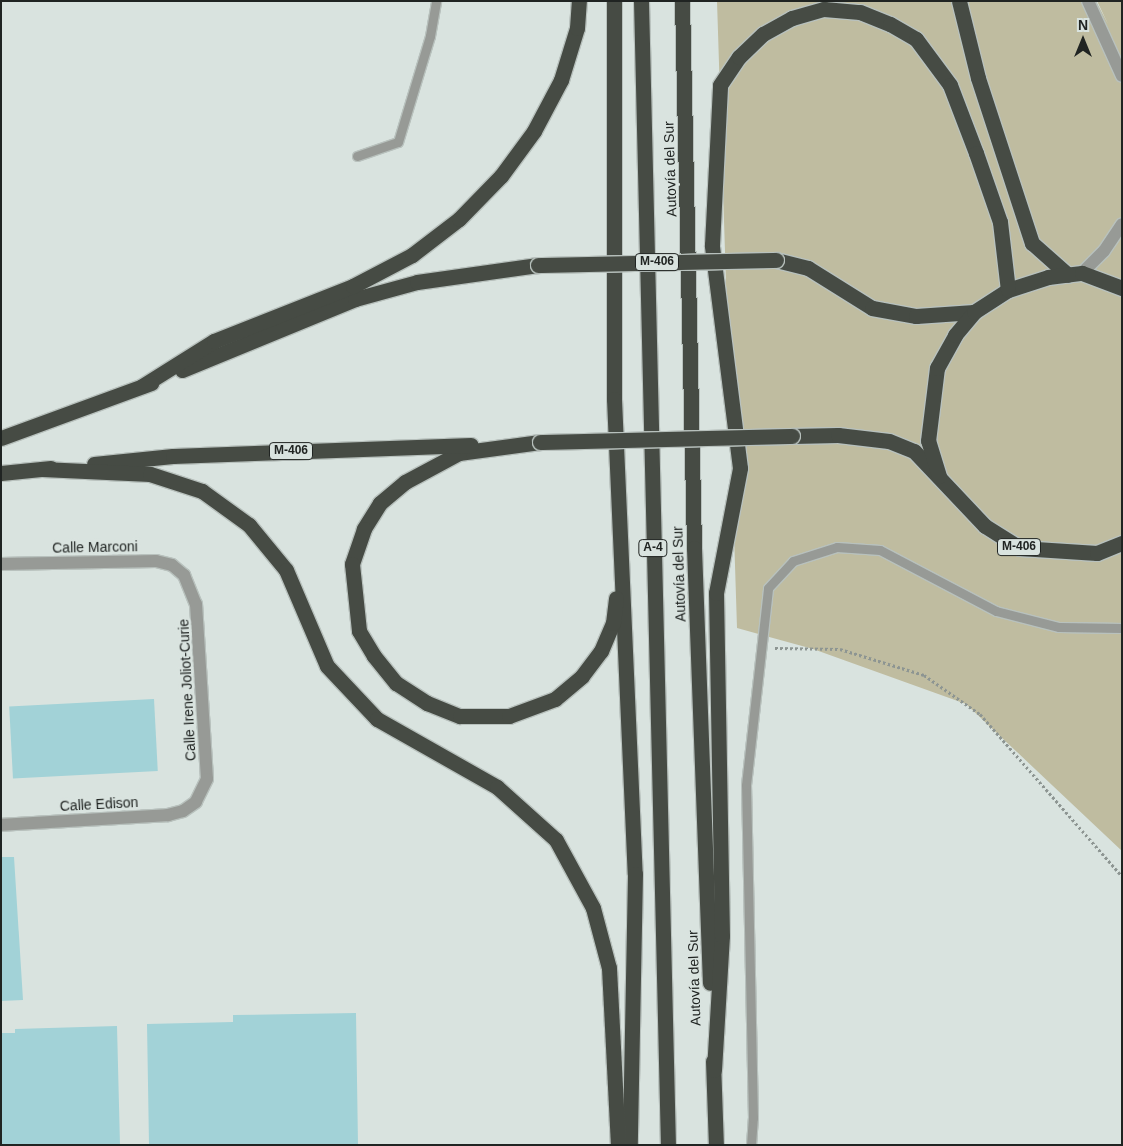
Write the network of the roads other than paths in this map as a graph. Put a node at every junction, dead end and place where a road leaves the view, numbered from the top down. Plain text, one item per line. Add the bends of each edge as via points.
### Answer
1 (436, 1) edge
2 (579, 1) edge
3 (614, 1) edge
4 (640, 1) edge
5 (682, 1) edge
6 (959, 1) edge
7 (1088, 1) edge
8 (1122, 76) edge
9 (357, 156) dead end
10 (1122, 224) edge
11 (1075, 274) junction
12 (1122, 288) edge
13 (1008, 290) junction
14 (974, 312) junction
15 (142, 386) junction
16 (1, 438) edge
17 (540, 442) junction
18 (42, 469) junction
19 (1, 473) edge
20 (940, 480) junction
21 (1122, 543) edge
22 (1, 564) edge
23 (620, 564) junction
24 (184, 575) joint
25 (1122, 628) edge
26 (196, 802) joint
27 (1, 825) edge
28 (714, 1070) junction
29 (618, 1145) edge
30 (630, 1145) edge
31 (668, 1145) edge
32 (716, 1145) edge
33 (751, 1145) edge

1 - 9 lane via 430,36 398,142
2 - 15 highway via 577,28 561,80 534,131 501,176 459,219 412,255 353,286 214,341
3 - 23 highway via 614,399
4 - 31 highway, Autovía del Sur / A-4
5 - 28 highway, Autovía del Sur via 694,548
6 - 11 highway via 978,78 1032,243
7 - 8 street
10 - 11 street via 1104,251
11 - 12 highway, M-406
11 - 13 highway, M-406 via 1048,277
13 - 14 highway, M-406
13 - 28 highway via 1000,222 976,152 950,85 916,39 860,12 824,9 792,18 770,30 739,57 720,85 712,245 740,468 716,593 722,936
14 - 15 highway, M-406, bridge via 916,316 872,308 808,268 776,260 538,264 417,282 355,299
14 - 20 highway, M-406 via 955,334 936,368 928,440
15 - 16 highway, M-406
17 - 18 highway, M-406 via 173,456
17 - 20 highway, M-406, bridge via 838,435 888,440 914,451
17 - 23 highway via 459,453 405,482 380,503 364,529 352,564 360,631 374,656 396,683 428,704 460,716 509,716 555,698 582,676 601,651 613,622
18 - 19 highway, M-406
18 - 29 highway via 150,474 202,491 249,525 286,570 327,666 377,719 497,787 556,840 593,908 609,968
20 - 21 highway, M-406 via 985,526 1020,548 1097,553
22 - 24 street, Calle Marconi via 156,561 172,565
23 - 30 highway via 632,742 635,874
24 - 26 street, Calle Irene Joliot-Curie via 196,604 207,780
25 - 33 lane via 1060,627 996,611 880,550 837,547 793,561 768,588 746,785
26 - 27 street, Calle Edison via 184,811 168,815
28 - 32 highway, Autovía del Sur

